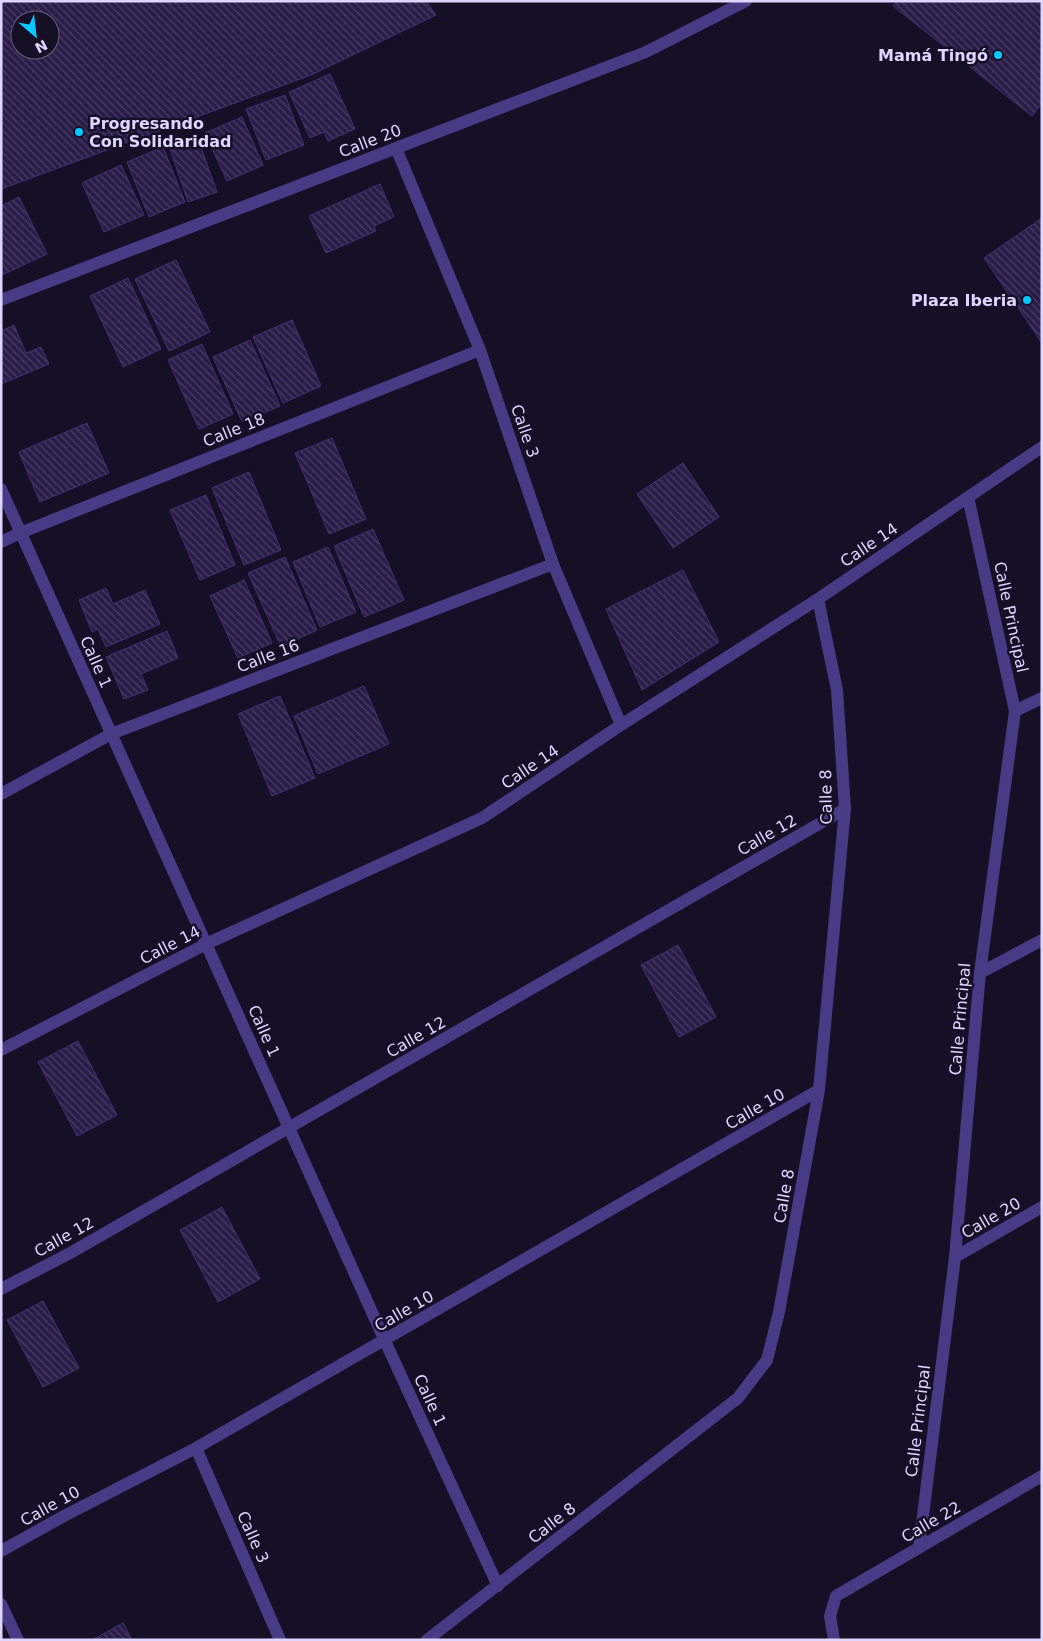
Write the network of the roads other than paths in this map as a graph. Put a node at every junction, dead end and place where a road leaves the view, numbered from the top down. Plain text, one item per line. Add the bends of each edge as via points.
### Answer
1 (746, 1) edge
2 (396, 148) junction
3 (1, 300) edge
4 (480, 350) junction
5 (1042, 447) edge
6 (1, 489) edge
7 (968, 497) junction
8 (20, 533) junction
9 (1, 542) edge
10 (553, 564) junction
11 (818, 599) junction
12 (1042, 698) edge
13 (1015, 711) junction
14 (621, 725) junction
15 (111, 734) junction
16 (1, 794) edge
17 (845, 809) junction
18 (1042, 940) edge
19 (206, 944) junction
20 (980, 973) junction
21 (1, 1050) edge
22 (820, 1090) junction
23 (290, 1128) junction
24 (1042, 1208) edge
25 (955, 1257) junction
26 (1, 1290) edge
27 (385, 1341) junction
28 (196, 1448) junction
29 (1042, 1476) edge
30 (919, 1548) junction
31 (1, 1551) edge
32 (498, 1586) junction
33 (1, 1604) edge
34 (18, 1640) edge
35 (280, 1640) edge
36 (428, 1640) edge
37 (834, 1640) edge

1 - 2 street, Calle 20 via 646,52
2 - 3 street, Calle 20
2 - 4 street, Calle 3
4 - 8 street, Calle 18
4 - 10 street, Calle 3
5 - 7 street, Calle 14
6 - 8 street, Calle 1
7 - 11 street, Calle 14
7 - 13 street, Calle Principal
8 - 9 street, Calle 18
8 - 15 street, Calle 1
10 - 14 street, Calle 3
10 - 15 street, Calle 16
11 - 14 street, Calle 14
11 - 17 street, Calle 8 via 838,690
12 - 13 street
13 - 20 street, Calle Principal
14 - 19 street, Calle 14 via 482,818
15 - 16 street, Calle 16
15 - 19 street, Calle 1
17 - 22 street, Calle 8
17 - 23 street, Calle 12
18 - 20 street
19 - 21 street, Calle 14
19 - 23 street, Calle 1
20 - 25 street, Calle Principal
22 - 27 street, Calle 10
22 - 32 street, Calle 8 via 780,1312 766,1360 738,1398
23 - 26 street, Calle 12
23 - 27 street, Calle 1
24 - 25 street, Calle 20
25 - 30 street, Calle Principal
27 - 28 street, Calle 10
27 - 32 street, Calle 1
28 - 31 street, Calle 10
28 - 35 street, Calle 3
29 - 30 street, Calle 22
30 - 37 street, Calle 22 via 836,1596 830,1616
32 - 36 street, Calle 8
33 - 34 street

